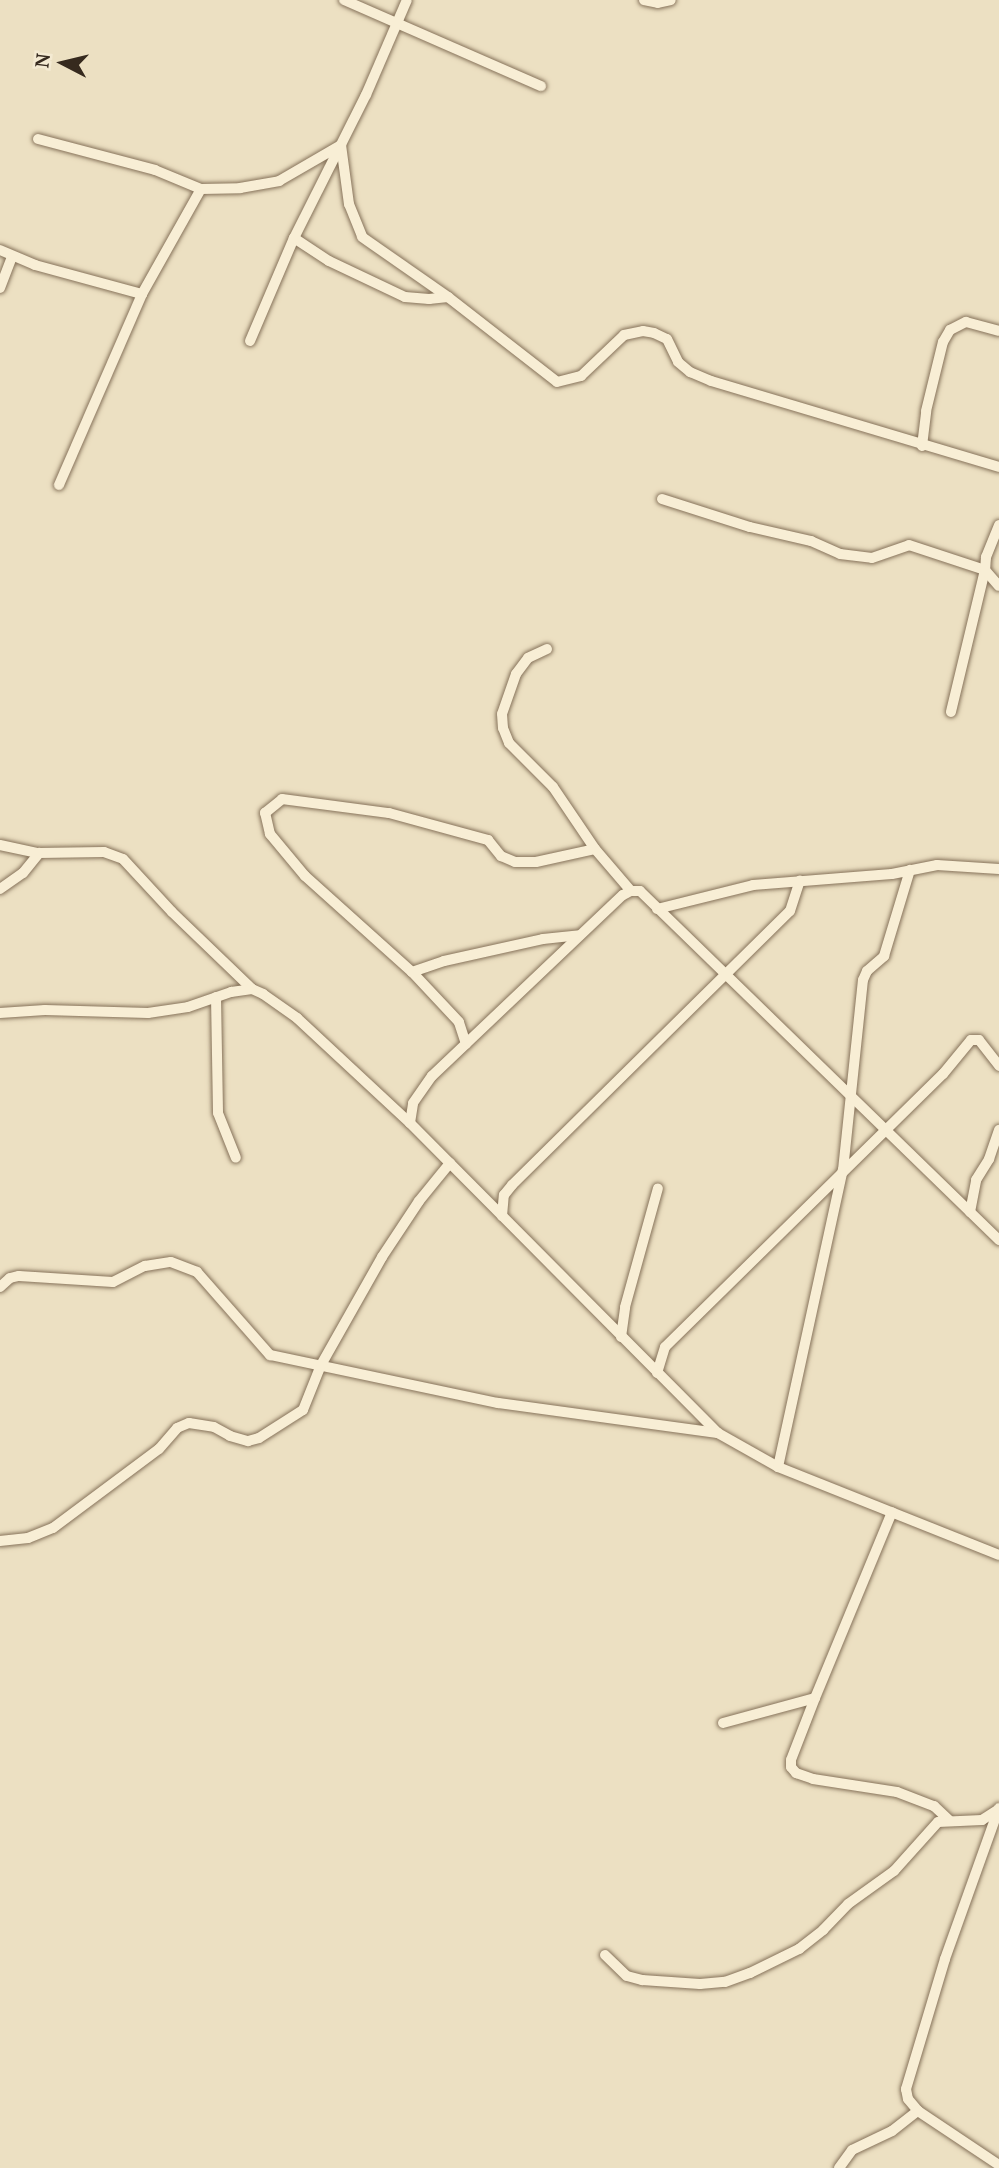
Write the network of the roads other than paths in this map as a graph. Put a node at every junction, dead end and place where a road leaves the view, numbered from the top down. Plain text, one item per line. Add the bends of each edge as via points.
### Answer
1 (344, 0) edge
2 (407, 0) edge
3 (644, 0) edge
4 (671, 0) edge
5 (396, 25) junction
6 (541, 86) dead end
7 (38, 139) dead end
8 (341, 145) junction
9 (201, 189) junction
10 (294, 238) junction
11 (0, 250) edge
12 (12, 256) junction
13 (0, 288) edge
14 (142, 294) junction
15 (448, 297) junction
16 (999, 331) edge
17 (250, 341) dead end
18 (922, 446) junction
19 (999, 467) edge
20 (59, 485) dead end
21 (662, 499) dead end
22 (999, 525) edge
23 (985, 570) junction
24 (999, 586) edge
25 (547, 649) dead end
26 (951, 712) dead end
27 (0, 845) edge
28 (595, 849) junction
29 (39, 853) junction
30 (999, 869) edge
31 (910, 870) junction
32 (800, 881) junction
33 (0, 889) edge
34 (631, 891) junction
35 (657, 909) junction
36 (580, 935) junction
37 (412, 972) junction
38 (726, 975) junction
39 (251, 989) junction
40 (216, 998) junction
41 (0, 1013) edge
42 (466, 1044) junction
43 (999, 1066) edge
44 (851, 1097) junction
45 (410, 1122) junction
46 (883, 1130) junction
47 (999, 1130) edge
48 (236, 1158) dead end
49 (450, 1163) junction
50 (843, 1170) junction
51 (659, 1188) dead end
52 (970, 1212) junction
53 (502, 1216) junction
54 (999, 1240) edge
55 (0, 1287) edge
56 (621, 1337) junction
57 (321, 1364) junction
58 (657, 1373) junction
59 (719, 1433) junction
60 (778, 1467) junction
61 (892, 1512) junction
62 (1, 1541) edge
63 (999, 1555) edge
64 (816, 1698) junction
65 (723, 1723) dead end
66 (999, 1808) edge
67 (949, 1820) junction
68 (605, 1955) dead end
69 (918, 2111) junction
70 (999, 2165) edge
71 (839, 2168) edge

1 - 5 street
2 - 5 street
3 - 4 street
5 - 6 street
5 - 8 street
7 - 9 street via 155,170
8 - 9 street via 279,181
8 - 10 street
8 - 15 street via 349,204 362,237
9 - 14 street
10 - 15 street via 329,261 405,297
10 - 17 street
11 - 12 street
12 - 13 street
12 - 14 street
14 - 20 street
15 - 18 street via 557,382 582,376 624,335 643,331 667,339 678,362 700,377
16 - 18 street via 966,323 950,330 926,411
18 - 19 street
21 - 23 street via 811,541 840,554 872,558 909,545
22 - 23 street
23 - 24 street
23 - 26 street
25 - 28 street via 528,658 516,674 502,714 503,728 509,743 553,787
27 - 29 street
28 - 34 street
28 - 37 street via 515,862 501,856 488,840 389,813 282,799 268,809 265,823 270,834 305,876
29 - 33 street via 23,873
29 - 39 street via 104,852 123,859
30 - 31 street via 937,865
31 - 32 street
31 - 44 street via 884,956 863,980
32 - 35 street via 721,890
32 - 38 street via 790,911
34 - 35 street via 639,891
34 - 36 street
35 - 38 street
36 - 37 street via 543,939
36 - 42 street
37 - 42 street via 459,1022
38 - 44 street
38 - 53 street via 512,1185 505,1195
39 - 40 street
39 - 45 street via 296,1017
40 - 41 street via 148,1013
40 - 48 street via 218,1113
42 - 45 street via 421,1090
43 - 46 street via 979,1040 971,1040 943,1074
44 - 46 street
44 - 50 street
45 - 49 street
46 - 50 street
46 - 52 street
47 - 52 street via 976,1180
49 - 53 street
49 - 57 street via 382,1257
50 - 58 street via 664,1347
50 - 60 street
51 - 56 street via 625,1307
52 - 54 street
53 - 56 street
55 - 57 street via 19,1276 113,1282 145,1266 171,1262 197,1272 270,1355
56 - 58 street
57 - 59 street via 498,1403
57 - 62 street via 303,1410 259,1438 248,1441 189,1423 53,1528 28,1538
58 - 59 street
59 - 60 street
60 - 61 street
61 - 63 street
61 - 64 street
64 - 65 street
64 - 67 street via 791,1760 796,1773 897,1792 934,1806
66 - 67 street via 982,1820
66 - 69 street via 945,1959 906,2089
67 - 68 street via 937,1822 894,1871 867,1888 799,1949 750,1973 700,1984 642,1980 627,1976
69 - 70 street
69 - 71 street via 892,2131 852,2150

